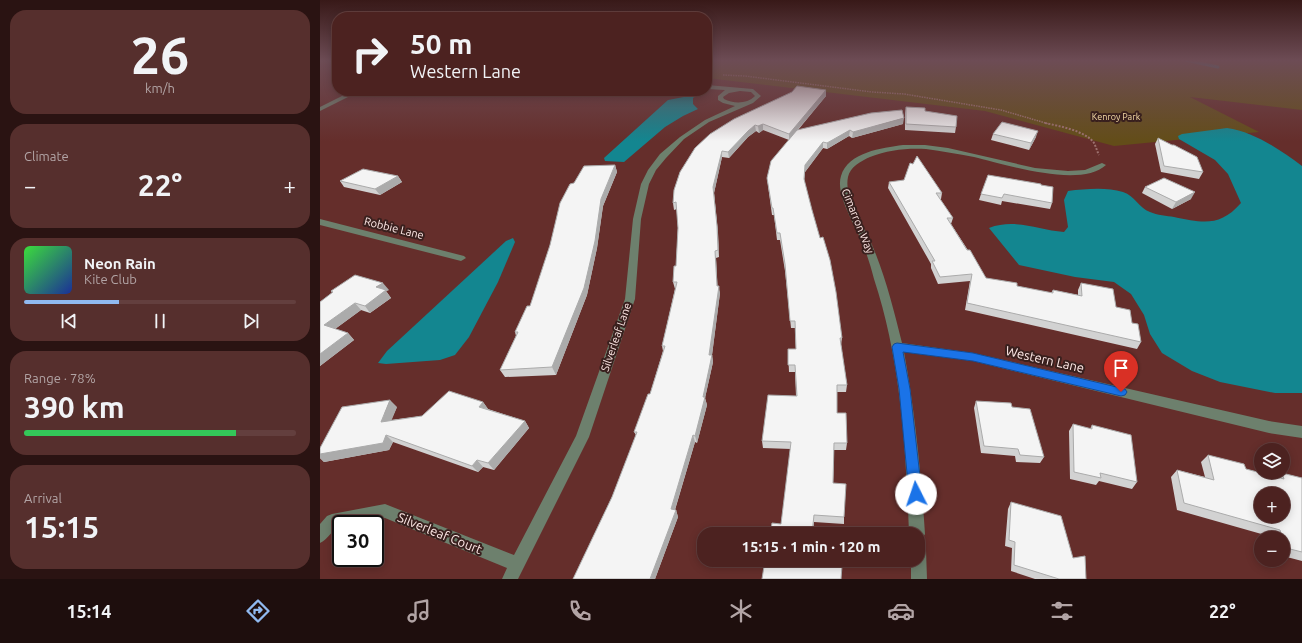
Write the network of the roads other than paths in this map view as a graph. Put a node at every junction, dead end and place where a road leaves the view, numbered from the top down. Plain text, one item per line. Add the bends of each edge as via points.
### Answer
1 (718, 87) edge
2 (731, 90) junction
3 (347, 96) edge
4 (745, 104) junction
5 (320, 109) edge
6 (1102, 165) dead end
7 (320, 222) edge
8 (462, 258) dead end
9 (897, 347) junction
10 (1302, 432) edge
11 (917, 527) edge
12 (320, 535) edge
13 (517, 564) junction
14 (919, 567) edge
15 (510, 579) edge
16 (919, 579) edge

1 - 2 street
2 - 4 street via 722,94 721,100 730,104
2 - 4 street, Silverleaf Lane via 747,90 758,96
3 - 5 street
4 - 13 street, Silverleaf Lane via 707,121 682,138 663,156 645,184 637,220 630,299 582,436
6 - 9 street, Cimarron Way via 1086,172 1051,172 956,152 912,147 875,152 851,165 844,177 845,192 868,246
7 - 8 street, Robbie Lane
9 - 10 street, Western Lane via 973,357 1269,427
9 - 11 street, Cimarron Way via 915,480
12 - 13 street, Silverleaf Court via 332,521 385,511
13 - 15 street, Silverleaf Lane
14 - 16 street

